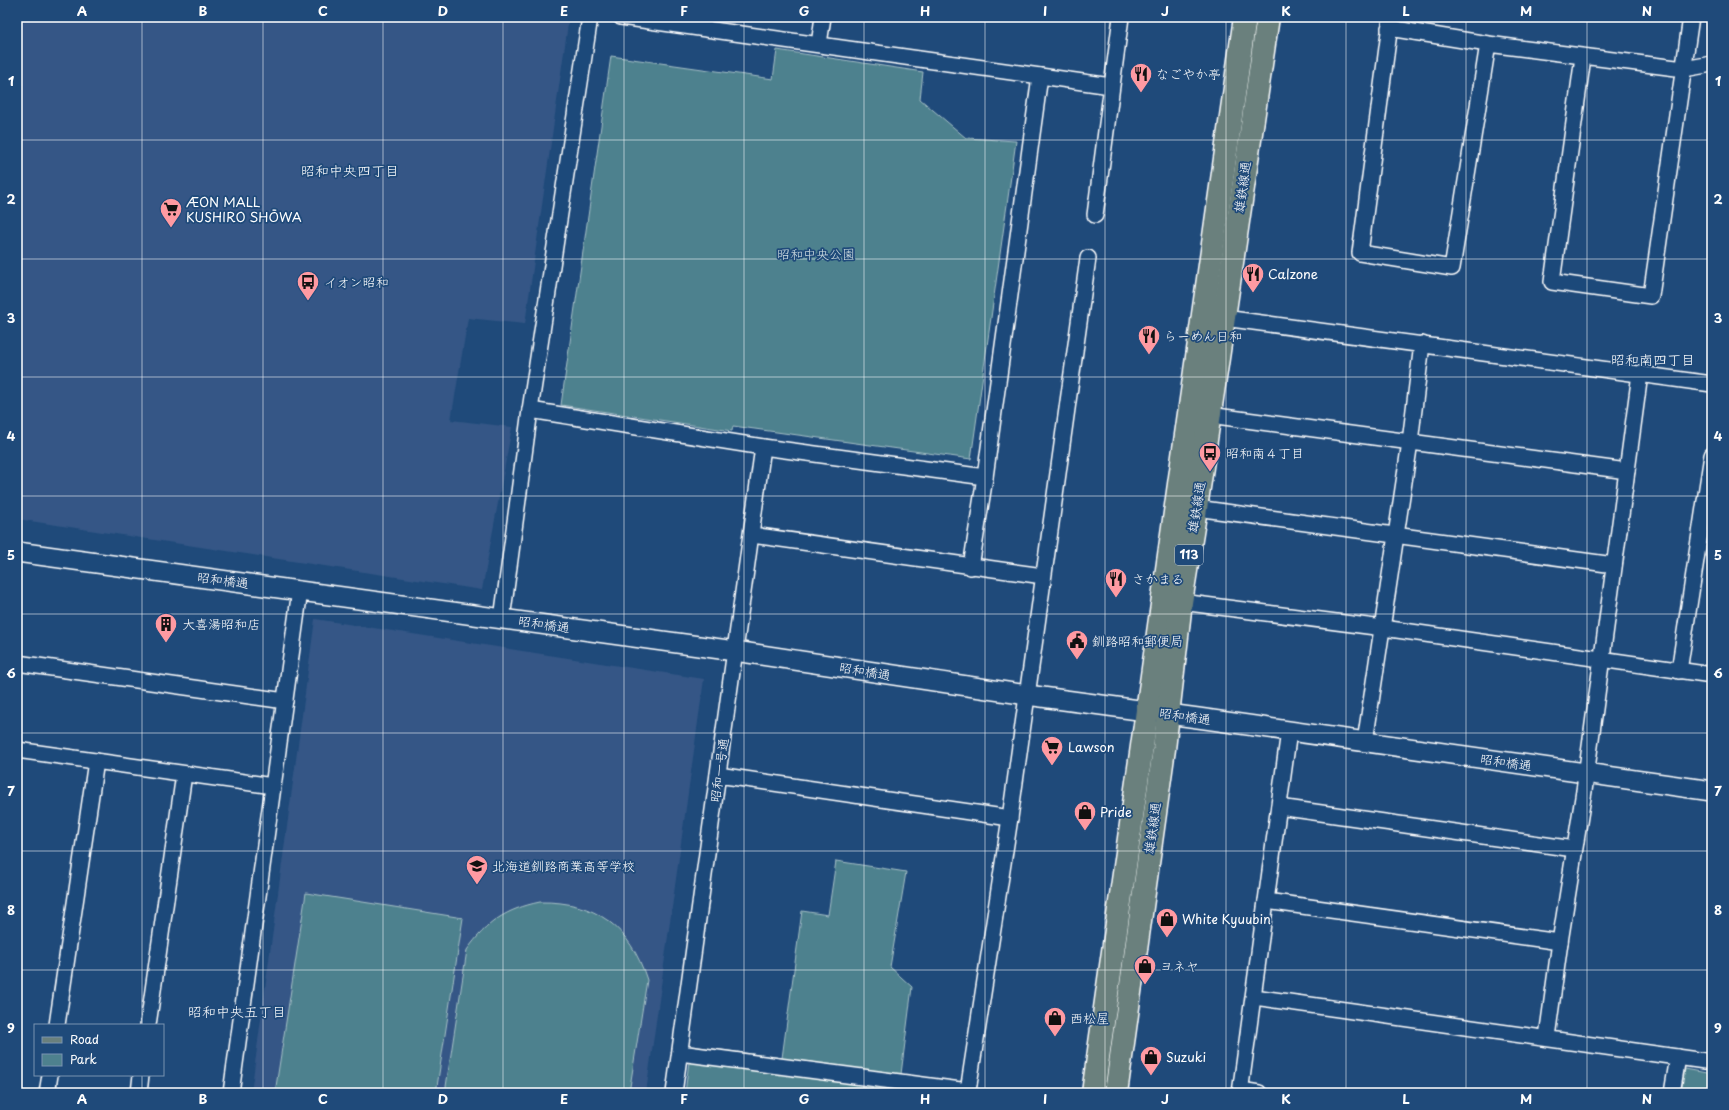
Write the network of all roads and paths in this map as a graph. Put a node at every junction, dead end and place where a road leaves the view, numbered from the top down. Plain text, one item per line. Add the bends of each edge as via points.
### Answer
1 (590, 17) edge
2 (621, 17) edge
3 (823, 17) edge
4 (1121, 17) edge
5 (1245, 17) edge
6 (1268, 17) edge
7 (1691, 17) edge
8 (1390, 23) edge
9 (819, 44) junction
10 (1488, 44) junction
11 (1583, 57) junction
12 (1712, 64) edge
13 (1684, 69) junction
14 (1040, 76) junction
15 (1111, 86) junction
16 (1095, 215) dead end
17 (1088, 258) dead end
18 (1224, 318) junction
19 (1422, 344) junction
20 (1640, 374) junction
21 (1712, 384) edge
22 (530, 410) junction
23 (1209, 415) junction
24 (1410, 442) junction
25 (764, 447) junction
26 (1712, 455) edge
27 (1627, 471) junction
28 (985, 477) junction
29 (1196, 508) junction
30 (752, 535) junction
31 (1396, 535) junction
32 (17, 552) edge
33 (1614, 566) junction
34 (971, 567) junction
35 (1043, 576) junction
36 (300, 590) junction
37 (1181, 602) junction
38 (502, 618) junction
39 (1383, 628) junction
40 (735, 651) junction
41 (1601, 660) junction
42 (17, 663) edge
43 (1680, 671) junction
44 (1712, 675) edge
45 (1026, 695) junction
46 (285, 701) junction
47 (1158, 712) junction
48 (1289, 731) junction
49 (1365, 742) junction
50 (17, 750) edge
51 (96, 761) junction
52 (1587, 773) junction
53 (184, 774) junction
54 (718, 775) junction
55 (273, 786) junction
56 (1712, 791) edge
57 (1279, 807) junction
58 (1010, 818) junction
59 (1574, 848) junction
60 (1266, 900) junction
61 (1560, 942) junction
62 (1254, 997) junction
63 (57, 1024) edge
64 (148, 1024) edge
65 (1547, 1038) junction
66 (680, 1053) junction
67 (1678, 1057) junction
68 (1712, 1062) edge
69 (50, 1076) edge
70 (141, 1076) edge
71 (1241, 1092) edge
72 (47, 1093) edge
73 (139, 1093) edge
74 (231, 1093) edge
75 (674, 1093) edge
76 (1093, 1093) edge
77 (1116, 1093) edge
78 (1259, 1093) edge
79 (1672, 1093) edge

1 - 22 street
2 - 9 street
3 - 9 street
4 - 15 street
5 - 47 main road, 雄鉄線通 / 113
6 - 18 main road, 雄鉄線通 / 113
7 - 13 street
8 - 10 street
8 - 10 street via 1360,253 1452,268
9 - 14 street
10 - 11 street
11 - 13 street
11 - 13 street via 1552,282 1651,296
12 - 13 street
14 - 15 street
14 - 28 street
15 - 16 street
17 - 35 street
18 - 19 street
18 - 23 main road, 雄鉄線通 / 113
19 - 20 street
19 - 24 street
20 - 21 street
20 - 27 street
22 - 25 street
22 - 38 street
23 - 24 street
23 - 29 main road, 雄鉄線通 / 113
24 - 27 street
24 - 31 street
25 - 28 street
25 - 30 street, 昭和一号通
26 - 43 street
27 - 33 street
28 - 34 street
29 - 31 street
29 - 37 main road, 雄鉄線通 / 113
30 - 34 street
30 - 40 street, 昭和一号通
31 - 33 street
31 - 39 street
32 - 36 street, 昭和橋通
33 - 41 street
34 - 35 street
35 - 45 street
36 - 38 street, 昭和橋通
36 - 46 street
37 - 39 street
37 - 47 main road, 雄鉄線通 / 113
38 - 40 street, 昭和橋通
39 - 41 street
39 - 49 street
40 - 45 street, 昭和橋通
40 - 54 street, 昭和一号通
41 - 43 street
41 - 52 street
42 - 46 street
43 - 44 street
45 - 47 street, 昭和橋通
45 - 58 street
46 - 55 street
47 - 48 street, 昭和橋通
47 - 76 main road, 雄鉄線通 / 113
47 - 77 main road, 雄鉄線通 / 113
48 - 49 street, 昭和橋通
48 - 57 street
49 - 52 street, 昭和橋通
50 - 51 street
51 - 53 street
51 - 63 street
52 - 56 street, 昭和橋通
52 - 59 street
53 - 55 street
53 - 64 street
54 - 58 street
54 - 66 street, 昭和一号通
55 - 74 street
57 - 59 street
57 - 60 street
58 - 66 street via 968,1091
59 - 61 street
60 - 61 street
60 - 62 street
61 - 65 street
62 - 65 street
62 - 71 street
65 - 67 street
66 - 75 street, 昭和一号通
67 - 68 street
67 - 79 street
69 - 72 street
70 - 73 street
71 - 78 street

